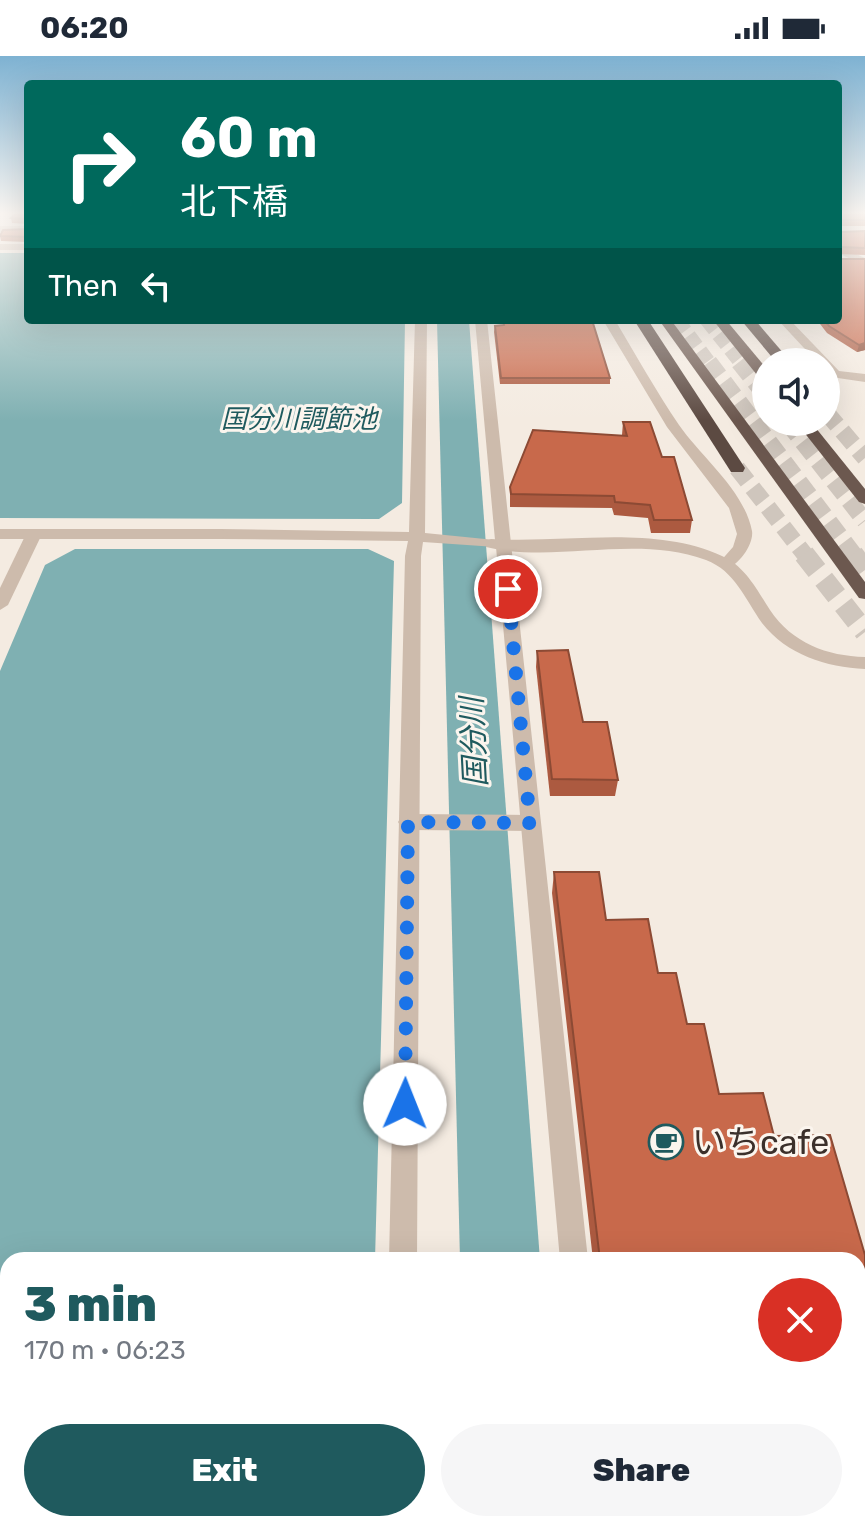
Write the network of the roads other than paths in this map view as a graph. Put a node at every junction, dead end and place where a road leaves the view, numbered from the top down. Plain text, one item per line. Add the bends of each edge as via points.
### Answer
1 (421, 324) edge
2 (481, 324) edge
3 (611, 324) edge
4 (644, 324) edge
5 (668, 324) edge
6 (722, 324) edge
7 (751, 324) edge
8 (788, 324) edge
9 (772, 348) edge
10 (811, 348) edge
11 (752, 360) tunnel mouth
12 (840, 375) edge
13 (865, 378) edge
14 (814, 436) edge
15 (737, 468) tunnel mouth
16 (865, 499) edge
17 (0, 534) edge
18 (34, 534) junction
19 (428, 536) junction
20 (497, 544) junction
21 (726, 564) junction
22 (865, 594) edge
23 (0, 605) edge
24 (865, 663) edge
25 (408, 822) junction
26 (525, 823) junction
27 (403, 1252) edge
28 (573, 1252) edge

1 - 19 street
2 - 20 street
3 - 21 street via 674,427 736,507 745,534
4 - 15 highway
5 - 22 highway
6 - 11 highway
7 - 9 highway
8 - 10 street
12 - 13 street
14 - 16 highway
17 - 18 street
18 - 19 street
18 - 23 street
19 - 20 street
19 - 25 street via 413,556
20 - 21 street via 667,547
20 - 26 street
21 - 24 street via 782,635 800,648 835,661
25 - 26 street
25 - 27 street
26 - 28 street

